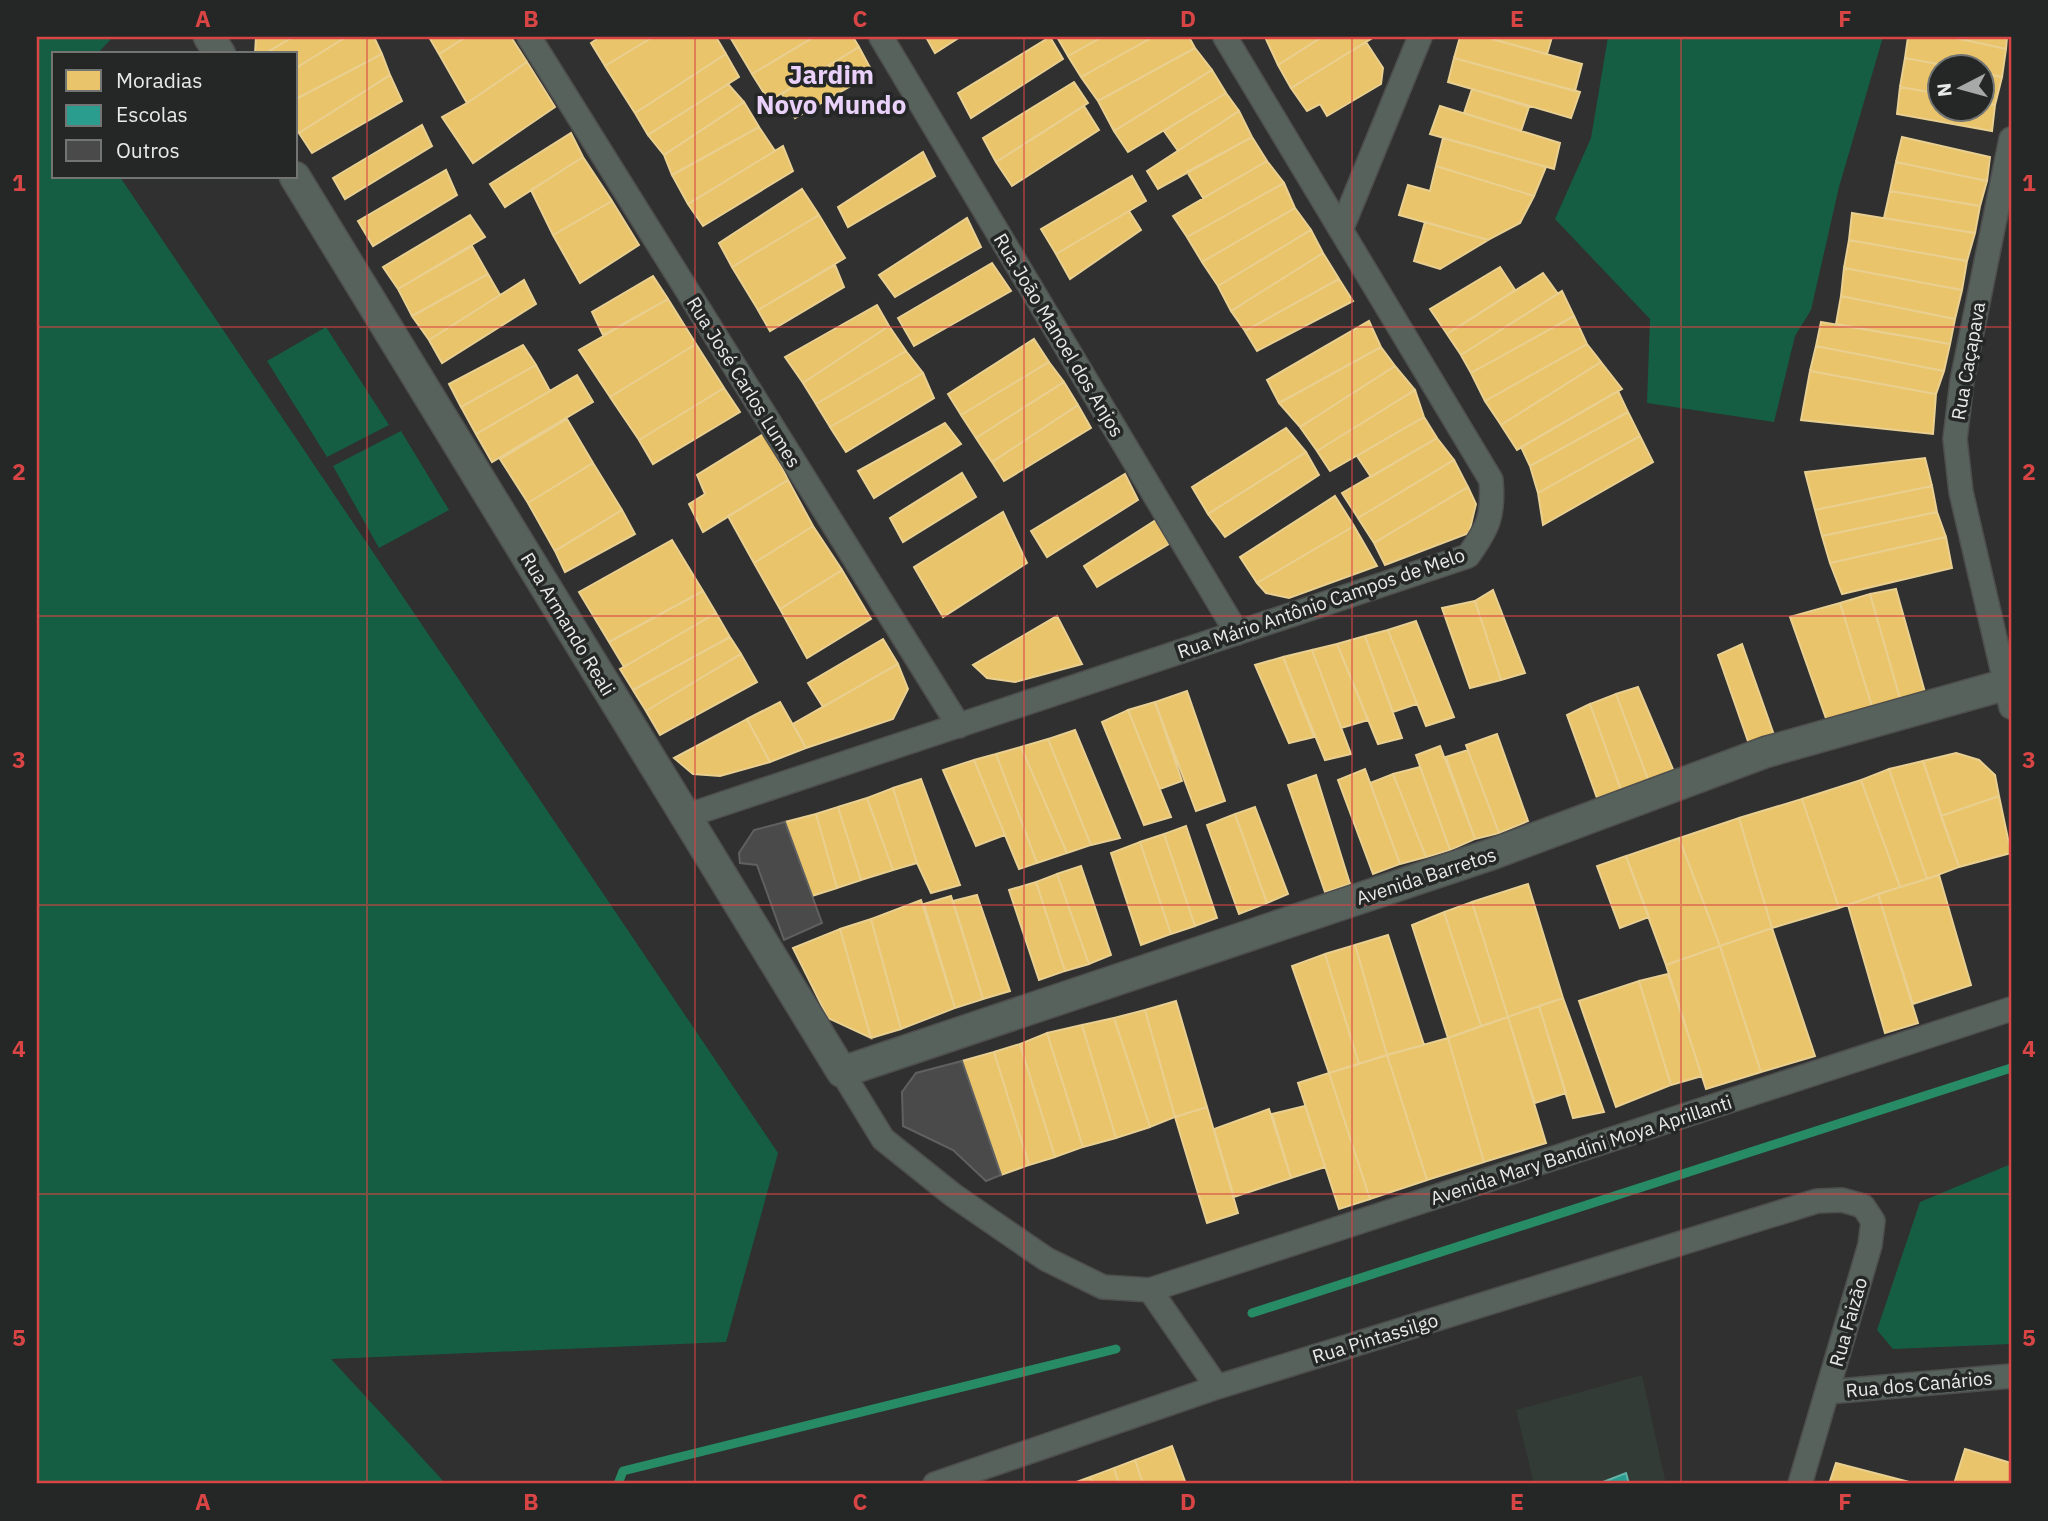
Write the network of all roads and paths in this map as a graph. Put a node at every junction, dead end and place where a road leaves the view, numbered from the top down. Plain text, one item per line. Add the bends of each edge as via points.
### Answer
1 (209, 37) edge
2 (529, 37) edge
3 (881, 37) edge
4 (1225, 37) edge
5 (1420, 37) edge
6 (219, 52) edge
7 (2011, 139) edge
8 (296, 178) edge
9 (1341, 230) junction
10 (1237, 633) junction
11 (2010, 691) edge
12 (959, 726) junction
13 (686, 816) junction
14 (2011, 1009) edge
15 (842, 1072) junction
16 (1817, 1201) joint
17 (1150, 1290) junction
18 (2011, 1376) edge
19 (1217, 1387) junction
20 (1827, 1392) junction
21 (935, 1484) edge
22 (1800, 1484) edge

1 - 6 street
2 - 12 street, Rua José Carlos Lumes
3 - 10 street, Rua João Manoel dos Anjos
4 - 9 street, Rua Mário Antônio Campos de Melo
5 - 9 street
7 - 11 street, Rua Caçapava via 1962,381 1955,439 1961,492
8 - 13 street, Rua Armando Reali
9 - 10 street, Rua Mário Antônio Campos de Melo via 1491,480 1493,504 1485,532 1468,556
10 - 12 street, Rua Mário Antônio Campos de Melo
11 - 15 street, Avenida Barretos via 1766,752 1496,853
12 - 13 street, Rua Mário Antônio Campos de Melo
13 - 15 street, Rua Armando Reali
14 - 17 street, Avenida Mary Bandini Moya Aprillanti
15 - 17 street via 883,1139 953,1195 1046,1259 1103,1287
16 - 19 street, Rua Pintassilgo
16 - 20 street, Rua Faizão via 1842,1200 1863,1206 1873,1220 1870,1245
17 - 19 street
18 - 20 street, Rua dos Canários
19 - 21 street, Rua Pintassilgo
20 - 22 street, Rua Faizão

